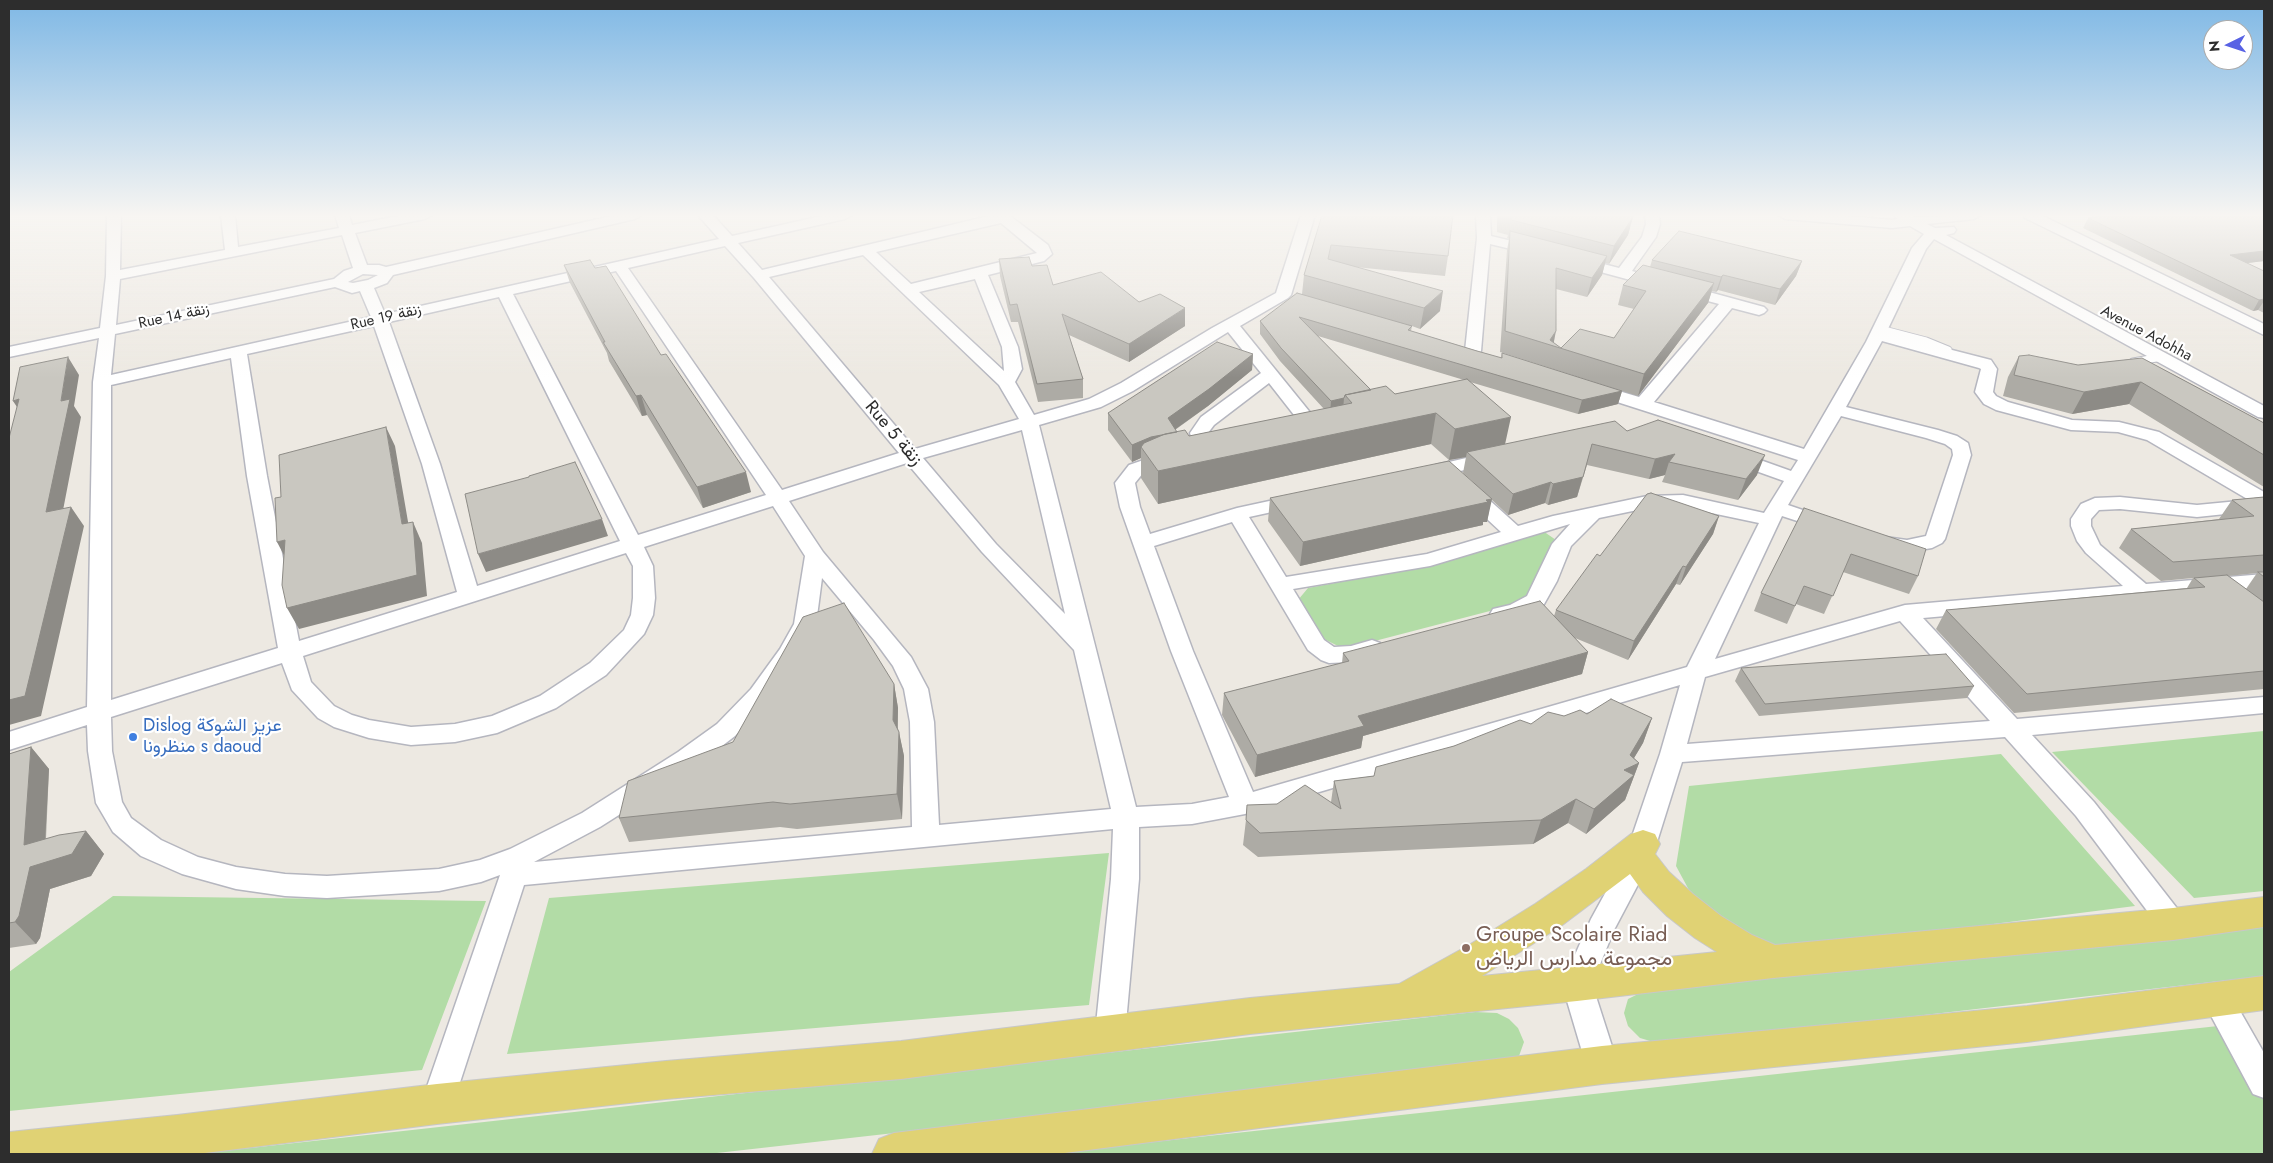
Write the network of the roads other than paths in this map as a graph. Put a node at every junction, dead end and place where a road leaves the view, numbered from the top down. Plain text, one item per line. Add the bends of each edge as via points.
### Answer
1 (113, 269) edge
2 (148, 269) edge
3 (360, 269) edge
4 (397, 269) edge
5 (601, 269) edge
6 (622, 269) edge
7 (755, 269) edge
8 (784, 269) edge
9 (886, 269) edge
10 (997, 269) edge
11 (1291, 269) edge
12 (1481, 269) edge
13 (1606, 269) edge
14 (1627, 269) edge
15 (1909, 269) edge
16 (2006, 269) edge
17 (2015, 269) edge
18 (2140, 269) edge
19 (980, 274) junction
20 (1624, 274) junction
21 (760, 275) junction
22 (113, 276) junction
23 (363, 278) junction
24 (907, 290) junction
25 (504, 292) junction
26 (1283, 295) junction
27 (1302, 300) edge
28 (1729, 302) junction
29 (1759, 310) dead end
30 (380, 319) junction
31 (1230, 324) junction
32 (109, 330) junction
33 (2264, 330) edge
34 (1878, 332) junction
35 (1454, 345) edge
36 (1948, 350) dead end
37 (238, 351) junction
38 (1473, 351) junction
39 (9, 352) edge
40 (1492, 357) edge
41 (2162, 358) junction
42 (2128, 363) edge
43 (1270, 374) junction
44 (102, 382) junction
45 (1006, 382) junction
46 (1577, 383) edge
47 (2264, 397) edge
48 (1642, 404) junction
49 (1835, 409) junction
50 (2264, 413) edge
51 (1029, 420) junction
52 (1310, 425) edge
53 (1710, 438) junction
54 (1507, 455) edge
55 (910, 456) junction
56 (1809, 457) junction
57 (1795, 479) junction
58 (778, 498) junction
59 (1312, 498) edge
60 (2264, 502) edge
61 (1237, 514) junction
62 (1592, 514) junction
63 (1773, 514) junction
64 (1841, 530) edge
65 (1515, 534) junction
66 (1869, 539) edge
67 (1143, 543) junction
68 (633, 545) junction
69 (816, 556) junction
70 (2264, 581) edge
71 (1280, 585) junction
72 (2218, 585) junction
73 (2142, 592) junction
74 (469, 595) junction
75 (1905, 612) junction
76 (2264, 619) edge
77 (1480, 620) edge
78 (1389, 644) edge
79 (1086, 649) junction
80 (290, 651) junction
81 (1330, 655) junction
82 (1695, 673) junction
83 (1318, 676) edge
84 (2264, 705) edge
85 (98, 713) junction
86 (2011, 728) junction
87 (9, 741) edge
88 (1672, 754) junction
89 (1245, 804) junction
90 (1126, 818) junction
91 (926, 837) junction
92 (1640, 851) junction
93 (517, 866) junction
94 (2264, 912) edge
95 (2173, 924) junction
96 (1773, 962) junction
97 (1576, 984) junction
98 (2264, 993) edge
99 (2217, 999) junction
100 (1405, 1000) junction
101 (1110, 1034) junction
102 (1602, 1065) junction
103 (2264, 1083) edge
104 (437, 1104) junction
105 (9, 1154) edge
106 (894, 1154) edge

1 - 22 street
2 - 22 street
3 - 23 street
4 - 23 street via 385,272 382,280
5 - 25 street, Rue 19 زنقة
6 - 58 street
7 - 21 street, Rue 5 زنقة
8 - 21 street
9 - 24 street
10 - 19 street
11 - 26 street
12 - 38 street
13 - 20 street
14 - 20 street
15 - 34 street
16 - 41 street
17 - 47 street, Avenue Adohha
18 - 33 street
19 - 24 street
19 - 45 street via 1010,347 1014,369
20 - 28 street
21 - 55 street, Rue 5 زنقة
22 - 32 street
23 - 30 street
23 - 32 street, Rue 14 زنقة via 347,287 339,282
24 - 45 street
25 - 30 street, Rue 19 زنقة
25 - 68 street
26 - 27 street
26 - 31 street
28 - 29 street
28 - 48 street
30 - 37 street, Rue 19 زنقة
30 - 74 street via 431,464
31 - 43 street
31 - 51 street via 1095,403
32 - 39 street, Rue 14 زنقة
32 - 44 street
34 - 36 lane
34 - 49 street
34 - 60 street via 1985,364 1989,369 1984,392 1990,400 2002,406 2071,425 2119,427 2153,436
35 - 38 street
37 - 44 street, Rue 19 زنقة
37 - 80 street via 257,476
38 - 40 street
41 - 42 lane
41 - 50 street
43 - 52 street
43 - 67 street via 1207,420 1199,433 1213,446 1136,469 1125,483
44 - 85 street
45 - 51 street
46 - 48 street
48 - 53 street
49 - 56 street
49 - 66 street via 1932,434 1961,447 1962,455 1935,539 1907,546
51 - 55 street
51 - 79 street
53 - 56 street
53 - 57 street
54 - 65 street via 1434,471
55 - 58 street
55 - 79 street, Rue 5 زنقة via 989,548
56 - 57 street
57 - 63 street
58 - 68 street
58 - 69 street
59 - 61 street
60 - 73 street via 2196,511 2120,503 2095,504 2088,508 2081,519 2087,540
61 - 67 street
61 - 71 street
62 - 63 street via 1647,502 1684,501
62 - 65 street
62 - 77 street via 1562,544 1535,601 1517,610
63 - 64 street
63 - 82 street
65 - 71 street via 1430,560
67 - 89 street via 1212,698
68 - 74 street
68 - 80 street via 643,566 644,598 642,615 633,634 579,683 548,702 497,724 454,733 410,736 369,730 343,721 326,712 300,684
69 - 91 street via 888,642 916,689 923,740
69 - 93 street via 805,624 789,653 758,695 726,730 687,759
70 - 72 street
71 - 81 street via 1316,645
72 - 73 street
72 - 76 street
73 - 75 street
74 - 80 street
75 - 82 street
75 - 86 street
78 - 81 street via 1352,654
79 - 90 street
80 - 85 street
81 - 83 street
82 - 88 street
82 - 89 street
84 - 86 street
85 - 87 street
85 - 93 street via 100,751 109,803 122,825 151,848 192,866 236,878 327,887 439,880
86 - 88 street
86 - 95 street via 2085,810
88 - 92 street
89 - 90 street via 1192,814
90 - 91 street
90 - 101 street via 1125,879
91 - 93 street
92 - 96 main road via 1656,882 1680,905 1739,946
92 - 97 street
92 - 100 main road via 1482,957
93 - 104 street
94 - 95 main road
95 - 96 main road
96 - 97 main road
97 - 100 main road
97 - 102 street
98 - 99 main road
99 - 102 main road via 2026,1024
99 - 103 street
100 - 101 main road
101 - 104 main road via 901,1060
102 - 106 main road
104 - 105 main road

